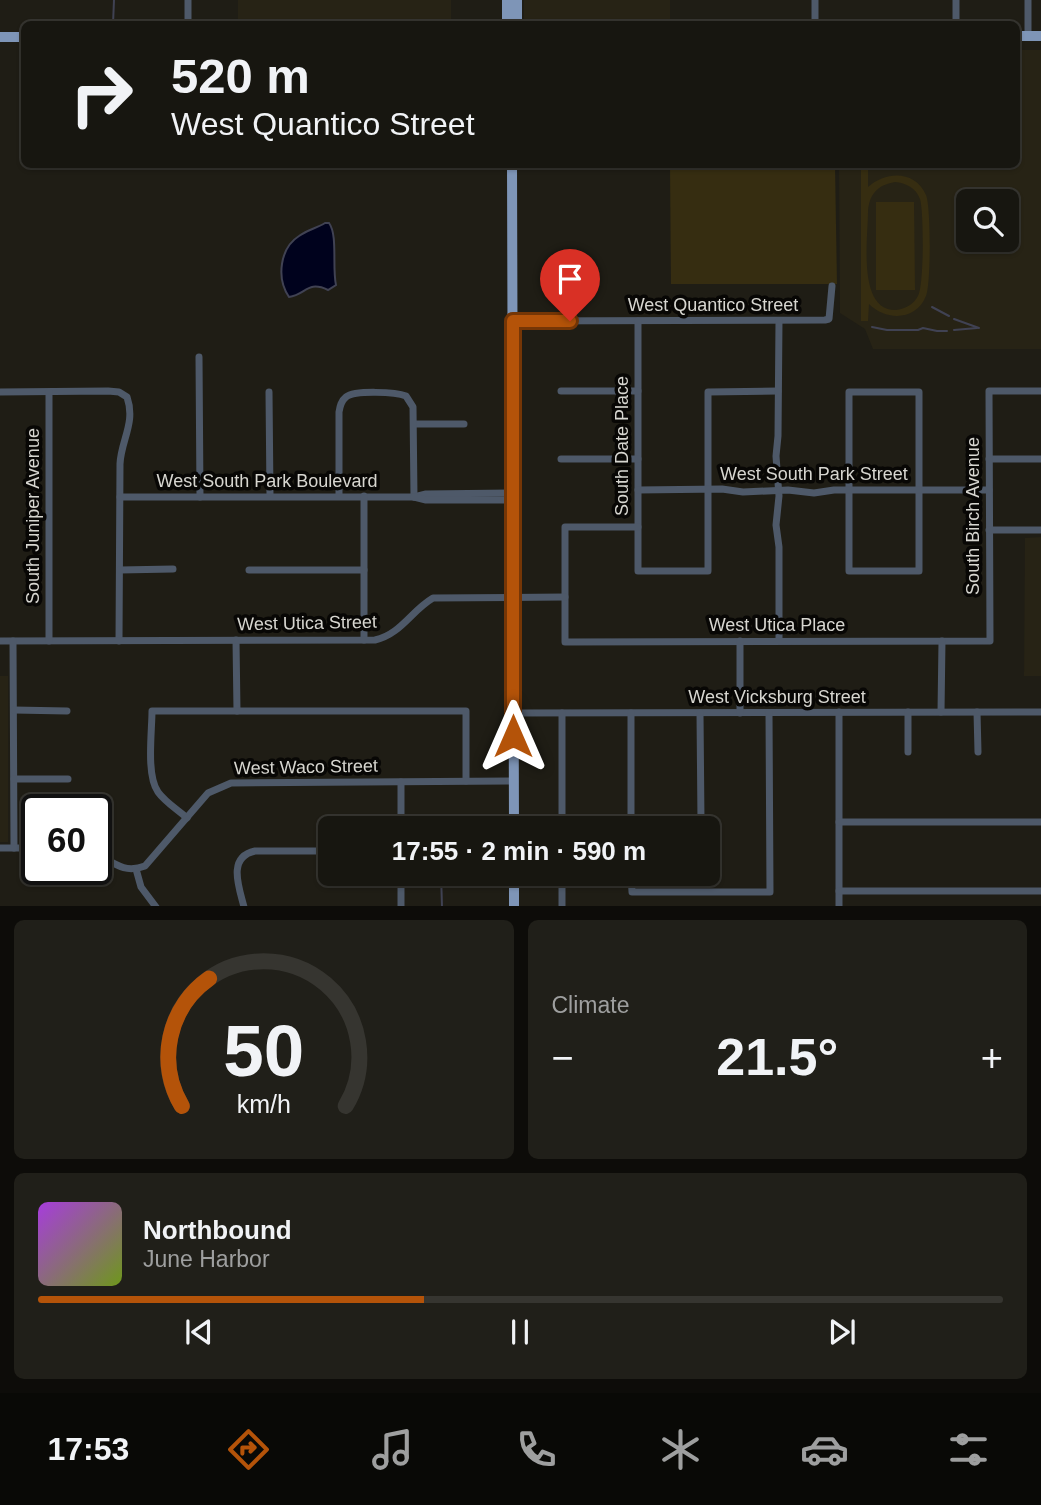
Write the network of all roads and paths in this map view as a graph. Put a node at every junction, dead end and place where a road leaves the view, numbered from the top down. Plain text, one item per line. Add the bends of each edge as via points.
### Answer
1 (188, 0) edge
2 (507, 0) edge
3 (517, 0) edge
4 (815, 0) edge
5 (956, 0) edge
6 (1028, 0) edge
7 (188, 21) edge
8 (507, 21) edge
9 (517, 21) edge
10 (815, 21) edge
11 (956, 21) edge
12 (1022, 36) edge
13 (1041, 36) edge
14 (0, 37) edge
15 (21, 37) edge
16 (512, 168) edge
17 (832, 286) dead end
18 (513, 321) junction
19 (638, 321) junction
20 (779, 321) junction
21 (199, 357) dead end
22 (561, 391) dead end
23 (638, 391) junction
24 (778, 391) junction
25 (1041, 391) edge
26 (0, 392) edge
27 (49, 392) junction
28 (269, 392) dead end
29 (414, 424) junction
30 (464, 424) dead end
31 (561, 459) dead end
32 (638, 459) junction
33 (989, 459) junction
34 (1041, 459) edge
35 (708, 489) junction
36 (638, 490) junction
37 (779, 490) junction
38 (849, 490) junction
39 (919, 490) junction
40 (989, 490) junction
41 (270, 496) junction
42 (340, 496) junction
43 (364, 496) junction
44 (120, 497) junction
45 (200, 497) junction
46 (414, 497) junction
47 (513, 497) junction
48 (638, 527) junction
49 (989, 530) junction
50 (1041, 530) edge
51 (173, 569) dead end
52 (120, 570) junction
53 (249, 570) dead end
54 (364, 570) junction
55 (513, 597) junction
56 (565, 597) junction
57 (236, 640) junction
58 (364, 640) junction
59 (0, 641) edge
60 (13, 641) junction
61 (49, 641) junction
62 (119, 641) junction
63 (740, 641) junction
64 (779, 641) junction
65 (942, 641) junction
66 (989, 641) joint
67 (14, 710) junction
68 (67, 711) dead end
69 (237, 711) junction
70 (839, 712) junction
71 (908, 712) junction
72 (941, 712) junction
73 (977, 712) junction
74 (1041, 712) edge
75 (513, 713) junction
76 (562, 713) junction
77 (631, 713) junction
78 (700, 713) junction
79 (740, 713) junction
80 (769, 713) junction
81 (908, 752) dead end
82 (978, 752) dead end
83 (14, 779) junction
84 (68, 779) dead end
85 (466, 781) junction
86 (514, 781) junction
87 (401, 782) junction
88 (401, 816) edge
89 (514, 816) edge
90 (562, 816) edge
91 (631, 816) edge
92 (701, 816) edge
93 (187, 818) junction
94 (839, 822) junction
95 (1041, 822) edge
96 (0, 848) edge
97 (14, 848) junction
98 (21, 848) edge
99 (318, 851) edge
100 (112, 864) edge
101 (136, 869) junction
102 (401, 886) edge
103 (514, 886) edge
104 (562, 886) edge
105 (632, 886) edge
106 (839, 891) junction
107 (1041, 891) edge
108 (156, 906) edge
109 (244, 906) edge
110 (401, 906) edge
111 (514, 906) edge
112 (562, 906) edge
113 (839, 906) edge

1 - 7 street
2 - 8 main road
3 - 9 main road
4 - 10 street
5 - 11 street
6 - 12 street
12 - 13 main road
14 - 15 main road
16 - 18 main road
17 - 20 street, West Quantico Street via 829,319
18 - 19 street, West Quantico Street
18 - 47 main road
19 - 20 street, West Quantico Street
19 - 23 street, South Date Place
20 - 24 street
21 - 45 street
22 - 23 street
23 - 32 street, South Date Place
24 - 35 street via 708,391
24 - 37 street
25 - 33 street, South Birch Avenue via 989,391
26 - 27 street
27 - 44 street via 124,395 129,425 121,453
27 - 61 street, South Juniper Avenue
28 - 41 street
29 - 30 street
29 - 42 street via 413,407 406,397 395,393 347,396 339,412
29 - 46 street
31 - 32 street
32 - 36 street, South Date Place
33 - 34 street
33 - 40 street, South Birch Avenue
35 - 36 street, West South Park Street
35 - 37 street, West South Park Street
35 - 48 street, South Date Place via 708,571 638,571
36 - 48 street, South Date Place
37 - 38 street, West South Park Street
37 - 64 street
38 - 39 street, West South Park Street
38 - 39 street via 849,571 919,571
38 - 39 street via 849,392 919,392
39 - 40 street, West South Park Street
40 - 49 street, South Birch Avenue
41 - 42 street, West South Park Boulevard
41 - 45 street, West South Park Boulevard
42 - 43 street, West South Park Boulevard
43 - 46 street, West South Park Boulevard
43 - 54 street
44 - 45 street, West South Park Boulevard
44 - 52 street
46 - 47 street, West South Park Boulevard
47 - 55 main road
48 - 56 street via 565,527
49 - 50 street
49 - 66 street, South Birch Avenue
51 - 52 street
52 - 62 street
53 - 54 street
54 - 58 street
55 - 56 street, West Utica Street
55 - 58 street, West Utica Street via 433,598 393,633
55 - 75 main road
56 - 63 street, West Utica Place via 565,642
57 - 58 street, West Utica Street
57 - 62 street, West Utica Street
57 - 69 street
59 - 60 street, West Utica Street
60 - 61 street, West Utica Street
60 - 67 street
61 - 62 street, West Utica Street
63 - 64 street, West Utica Place
63 - 79 street
64 - 65 street, West Utica Place
65 - 66 street, West Utica Place
65 - 72 street
67 - 68 street
67 - 83 street
69 - 85 street via 466,711
69 - 93 street via 152,711 155,786
70 - 71 street, West Vicksburg Street
70 - 80 street, West Vicksburg Street
70 - 94 street
71 - 72 street, West Vicksburg Street
71 - 81 street
72 - 73 street, West Vicksburg Street
73 - 74 street, West Vicksburg Street
73 - 82 street
75 - 76 street, West Vicksburg Street
75 - 86 main road
76 - 77 street, West Vicksburg Street
76 - 90 street
77 - 78 street, West Vicksburg Street
77 - 91 street
78 - 79 street, West Vicksburg Street
78 - 92 street
79 - 80 street, West Vicksburg Street
80 - 105 street via 770,892 632,892
83 - 84 street
83 - 97 street
85 - 86 street, West Waco Street
85 - 87 street, West Waco Street
86 - 89 main road
87 - 88 street
87 - 93 street, West Waco Street via 231,783 208,793
93 - 101 street, West Waco Street via 153,860
94 - 95 street
94 - 106 street
96 - 97 street
97 - 98 street
99 - 109 street via 256,852 242,858 236,873
100 - 101 street
101 - 108 street via 141,887
102 - 110 street
103 - 111 main road
104 - 112 street
106 - 107 street
106 - 113 street

